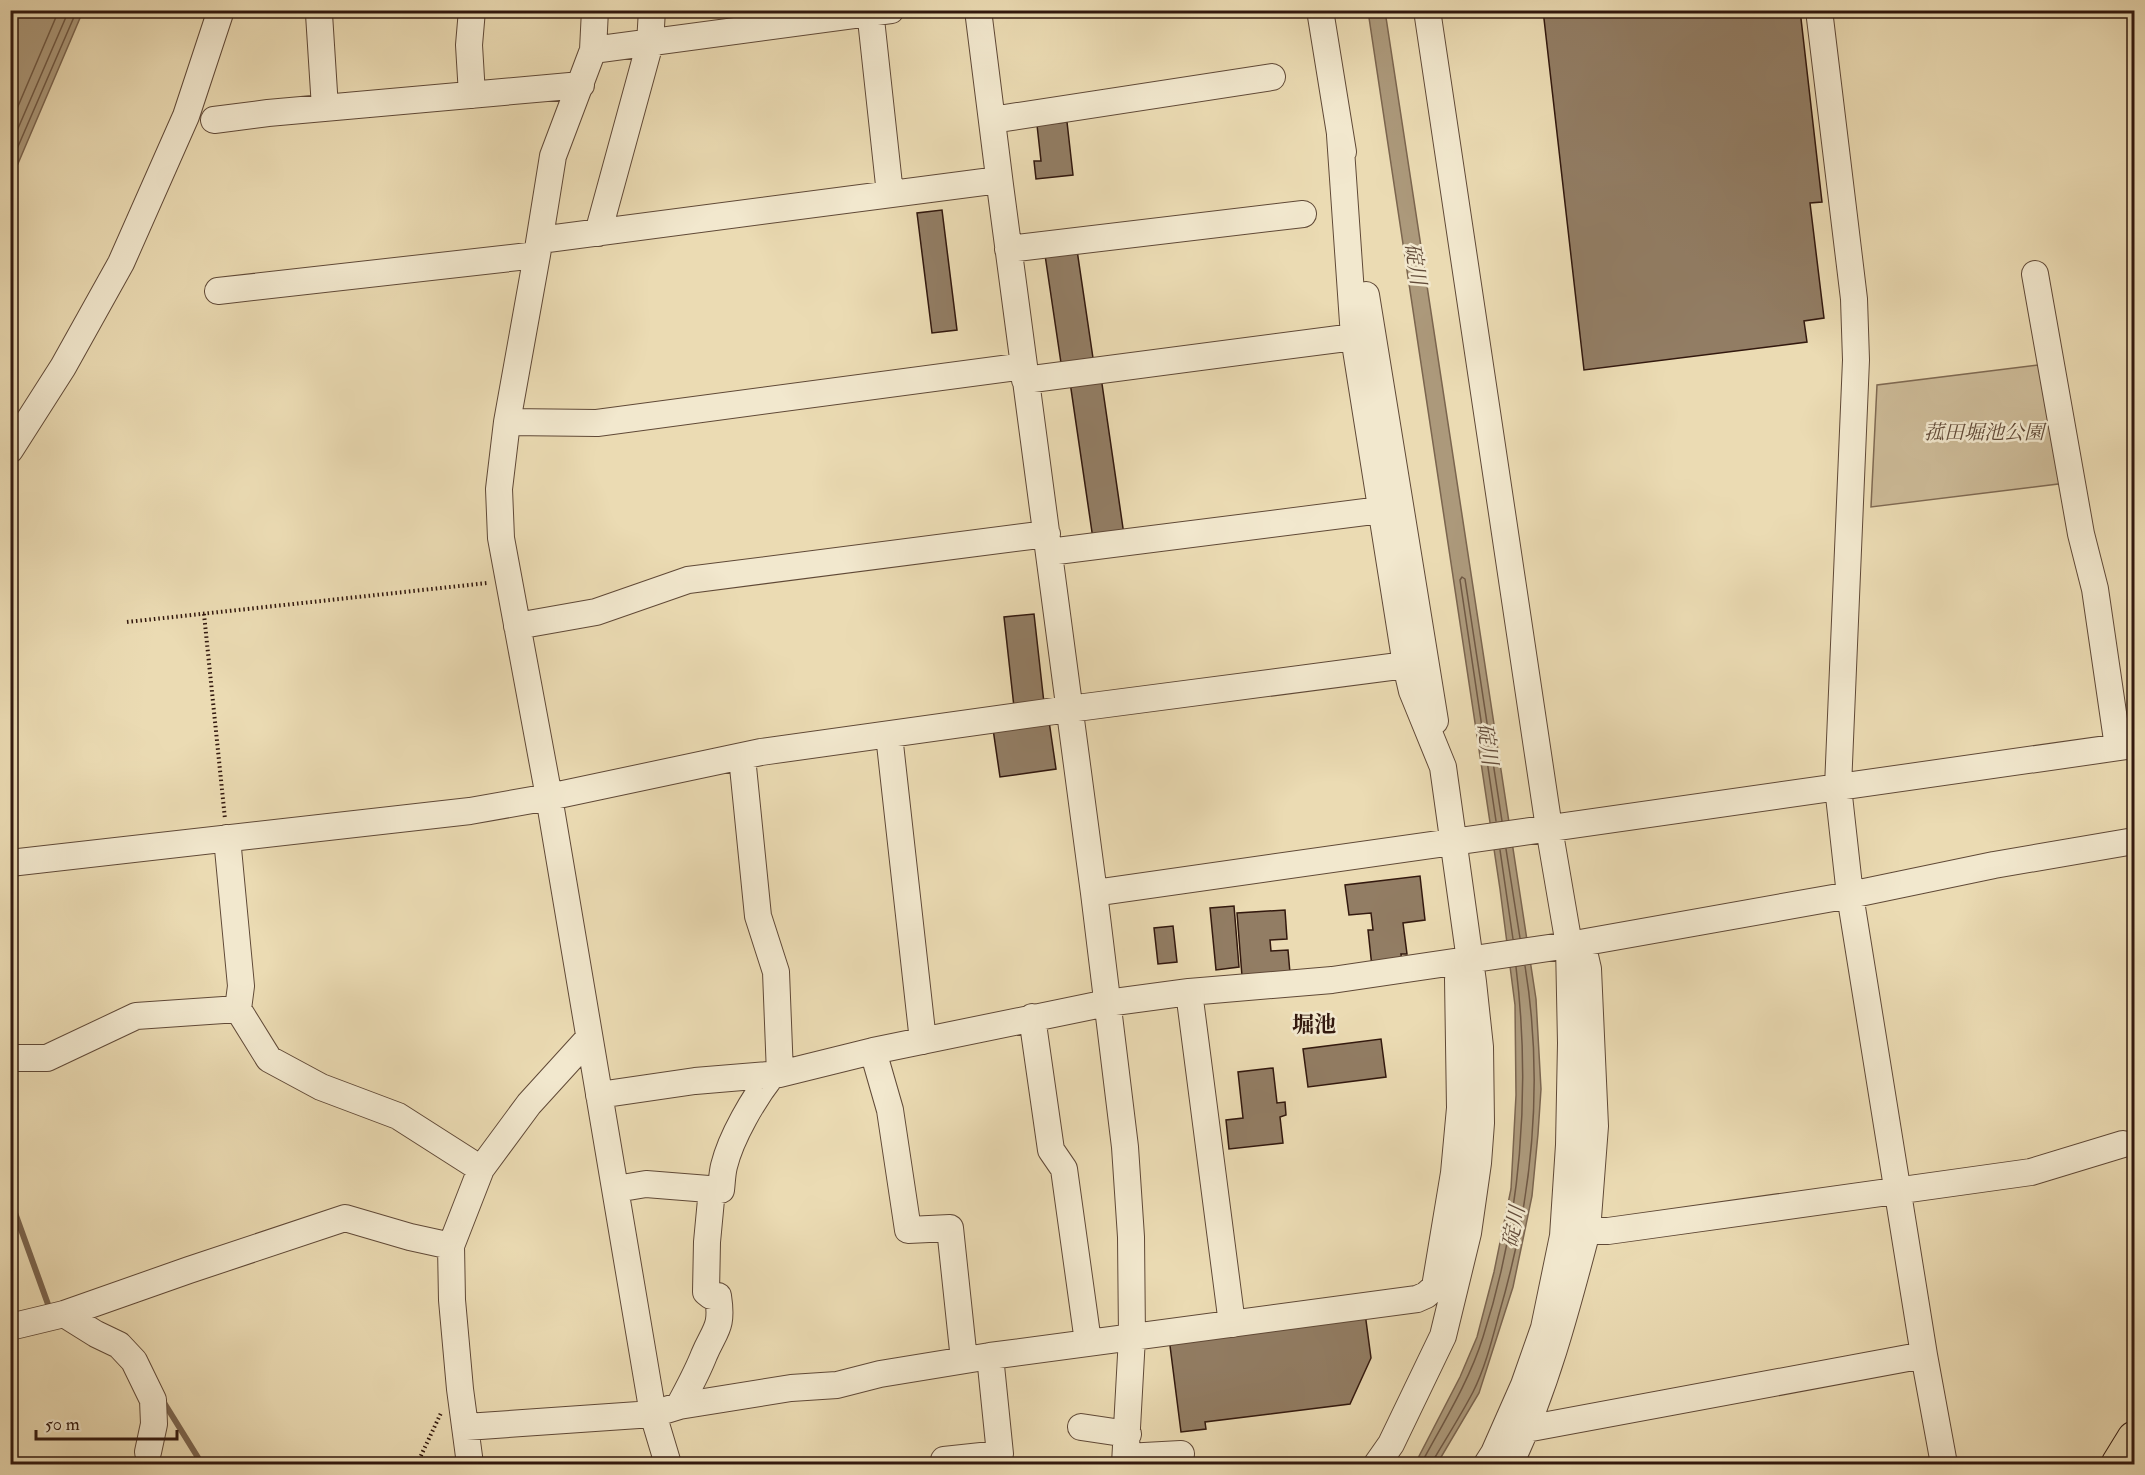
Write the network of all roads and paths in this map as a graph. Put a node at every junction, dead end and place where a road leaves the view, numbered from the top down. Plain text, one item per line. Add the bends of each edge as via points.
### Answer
1 (221, 10) edge
2 (472, 10) edge
3 (595, 10) edge
4 (652, 10) edge
5 (978, 10) edge
6 (1320, 10) edge
7 (1427, 10) edge
8 (1819, 10) edge
9 (877, 11) edge
10 (319, 14) dead end
11 (650, 43) junction
12 (593, 50) junction
13 (1272, 77) dead end
14 (581, 85) junction
15 (472, 94) junction
16 (325, 108) junction
17 (214, 120) dead end
18 (992, 120) junction
19 (1340, 135) junction
20 (999, 180) junction
21 (890, 194) junction
22 (1303, 214) dead end
23 (598, 233) junction
24 (539, 248) junction
25 (1008, 249) junction
26 (2035, 274) dead end
27 (218, 291) dead end
28 (1354, 338) junction
29 (1025, 373) junction
30 (507, 422) junction
31 (10, 450) edge
32 (1381, 510) junction
33 (1048, 543) junction
34 (508, 580) junction
35 (204, 614) junction
36 (127, 622) dead end
37 (517, 626) junction
38 (1406, 665) junction
39 (1069, 709) junction
40 (889, 735) junction
41 (2126, 746) edge
42 (742, 757) junction
43 (1443, 768) junction
44 (1838, 787) junction
45 (549, 797) junction
46 (1546, 828) junction
47 (226, 838) junction
48 (2134, 841) edge
49 (1455, 842) junction
50 (10, 863) edge
51 (1094, 893) junction
52 (1850, 895) junction
53 (1571, 945) junction
54 (1468, 960) junction
55 (1189, 992) junction
56 (1107, 1003) junction
57 (238, 1009) junction
58 (1032, 1017) junction
59 (589, 1038) junction
60 (923, 1041) junction
61 (873, 1051) junction
62 (10, 1058) edge
63 (776, 1075) junction
64 (598, 1095) junction
65 (2123, 1144) dead end
66 (481, 1169) junction
67 (616, 1189) junction
68 (712, 1189) junction
69 (1898, 1191) junction
70 (1587, 1231) junction
71 (451, 1246) junction
72 (64, 1314) junction
73 (1232, 1324) junction
74 (10, 1327) edge
75 (1132, 1337) junction
76 (1088, 1342) junction
77 (1924, 1355) junction
78 (990, 1356) junction
79 (963, 1360) junction
80 (460, 1389) junction
81 (678, 1406) junction
82 (653, 1414) junction
83 (466, 1427) junction
84 (1081, 1427) dead end
85 (1526, 1429) junction
86 (148, 1452) dead end
87 (1126, 1452) edge
88 (1181, 1454) dead end
89 (417, 1464) edge
90 (470, 1464) edge
91 (668, 1464) edge
92 (944, 1464) edge
93 (1377, 1464) edge
94 (1487, 1464) edge
95 (1510, 1464) edge
96 (1944, 1464) edge

1 - 31 street via 186,116 120,263 63,368
2 - 15 street
3 - 12 street
4 - 11 street
5 - 18 street
6 - 19 street
7 - 46 street
8 - 44 street via 1854,299 1856,360
9 - 11 street
9 - 21 street
10 - 16 street
11 - 12 street
11 - 23 street
12 - 14 street
13 - 18 street
14 - 15 street
14 - 24 street via 553,156
15 - 16 street
16 - 17 street
18 - 20 street
19 - 28 street
19 - 43 street
20 - 21 street
20 - 25 street
21 - 23 street
22 - 25 street
23 - 24 street
24 - 27 street
24 - 30 street
25 - 29 street
26 - 41 street via 2081,534 2096,589
28 - 29 street
28 - 32 street
29 - 30 street via 597,423
29 - 33 street
30 - 34 street via 498,489
32 - 33 street
32 - 38 street
33 - 37 street via 688,580 596,612
33 - 39 street
34 - 35 path
34 - 37 street
35 - 36 path
35 - 47 path
37 - 45 street
38 - 39 street
38 - 43 street via 1412,691
39 - 40 street
39 - 51 street
40 - 42 street
40 - 60 street
41 - 44 street
42 - 45 street
42 - 63 street via 758,916 776,972
43 - 49 street
44 - 46 street
44 - 52 street
45 - 47 street via 470,811
45 - 59 street
46 - 49 street
46 - 53 street
47 - 50 street
47 - 57 street via 241,986
48 - 52 street
49 - 51 street
49 - 54 street
51 - 56 street
52 - 53 street
52 - 69 street
53 - 54 street
53 - 70 street via 1588,969 1595,1126
53 - 94 street via 1569,1145 1563,1236 1545,1328 1524,1385
54 - 55 street via 1332,980
54 - 73 street via 1454,1173 1434,1287 1417,1299
54 - 93 street via 1480,1047 1481,1123 1468,1233 1443,1336 1391,1444
55 - 56 street
55 - 73 street
56 - 58 street
56 - 75 street via 1125,1147
57 - 62 street via 136,1016 47,1058
57 - 66 street via 269,1059 321,1087 398,1116
58 - 60 street
58 - 76 street via 1051,1150 1064,1169
59 - 64 street
59 - 66 street via 529,1104
60 - 61 street
61 - 63 street
61 - 79 street via 890,1110 908,1230 950,1228
63 - 64 street via 695,1081
63 - 68 street via 758,1093 731,1148 721,1190
64 - 67 street
65 - 69 street via 2031,1172
66 - 71 street
67 - 68 street via 646,1184
67 - 82 street
68 - 81 street via 706,1292 718,1296 719,1322 697,1374
69 - 70 street
69 - 77 street
70 - 85 street via 1558,1341
71 - 72 street via 345,1218
71 - 80 street
72 - 74 street
72 - 86 street via 119,1345 134,1361 153,1400 154,1424
73 - 75 street
75 - 76 street
75 - 87 street
76 - 78 street
77 - 85 street
77 - 96 street
78 - 79 street
78 - 92 street via 1000,1454 944,1460
79 - 81 street via 837,1384
80 - 83 street
80 - 89 path via 445,1404
81 - 82 street
82 - 83 street
82 - 91 street
83 - 90 street
84 - 87 street
85 - 95 street
87 - 88 street

